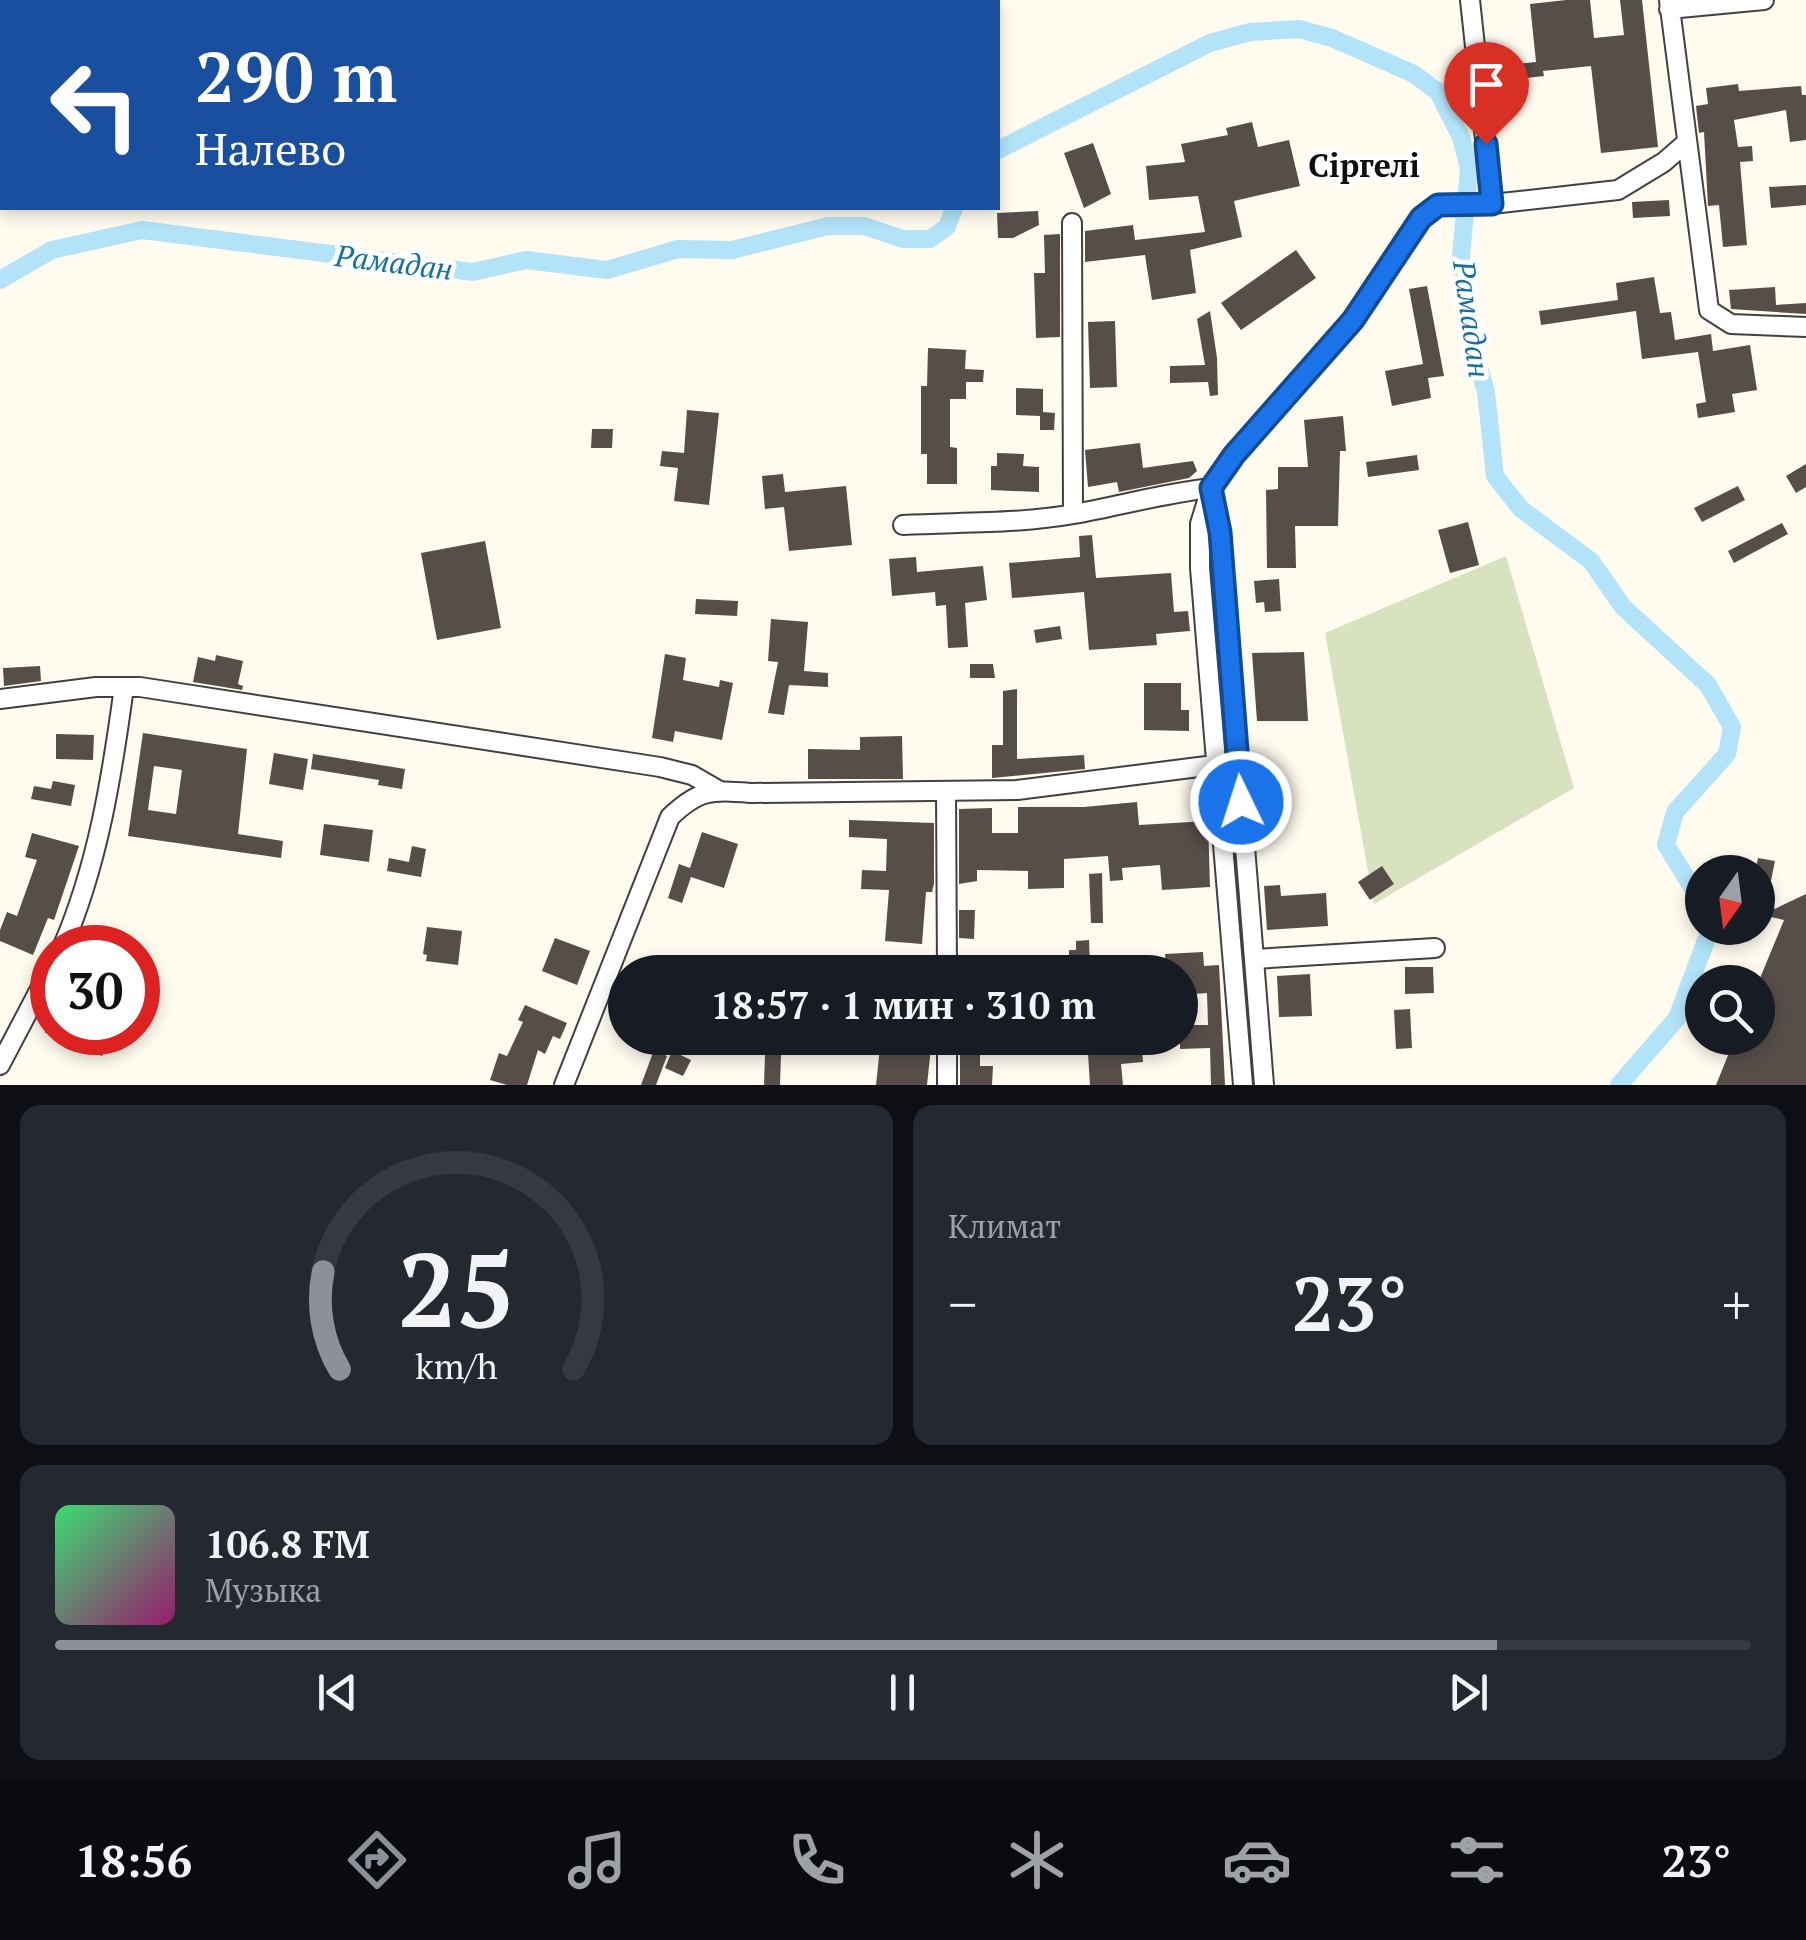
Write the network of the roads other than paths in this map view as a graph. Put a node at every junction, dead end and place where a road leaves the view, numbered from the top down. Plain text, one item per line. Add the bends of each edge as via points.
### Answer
1 (1470, 0) edge
2 (1764, 0) edge
3 (1669, 4) edge
4 (1687, 142) junction
5 (1492, 204) junction
6 (1072, 223) dead end
7 (1806, 327) edge
8 (1211, 488) junction
9 (1073, 514) junction
10 (903, 524) dead end
11 (124, 687) junction
12 (0, 699) edge
13 (1238, 762) junction
14 (1216, 767) junction
15 (718, 790) junction
16 (946, 791) junction
17 (70, 925) edge
18 (1434, 948) dead end
19 (947, 955) edge
20 (1254, 959) junction
21 (30, 1008) edge
22 (1260, 1026) junction
23 (1238, 1028) junction
24 (947, 1055) edge
25 (0, 1066) edge
26 (564, 1085) edge
27 (948, 1085) edge
28 (1243, 1085) edge
29 (1264, 1085) edge

1 - 5 street
2 - 3 street
3 - 4 street
4 - 5 street via 1618,190
4 - 7 street via 1709,310 1730,324
5 - 8 street via 1438,205 1421,218 1353,320
6 - 9 street
8 - 9 street
8 - 13 street
8 - 14 street via 1200,524 1200,568
9 - 10 street
11 - 12 street
11 - 15 street via 660,767
11 - 17 street via 93,863
13 - 14 street
13 - 20 street
14 - 16 street via 1016,790
14 - 23 street
15 - 16 street
15 - 26 street via 692,796 670,818
16 - 19 street
18 - 20 street
20 - 22 street
21 - 25 street
22 - 23 street
22 - 29 street
23 - 28 street
24 - 27 street

